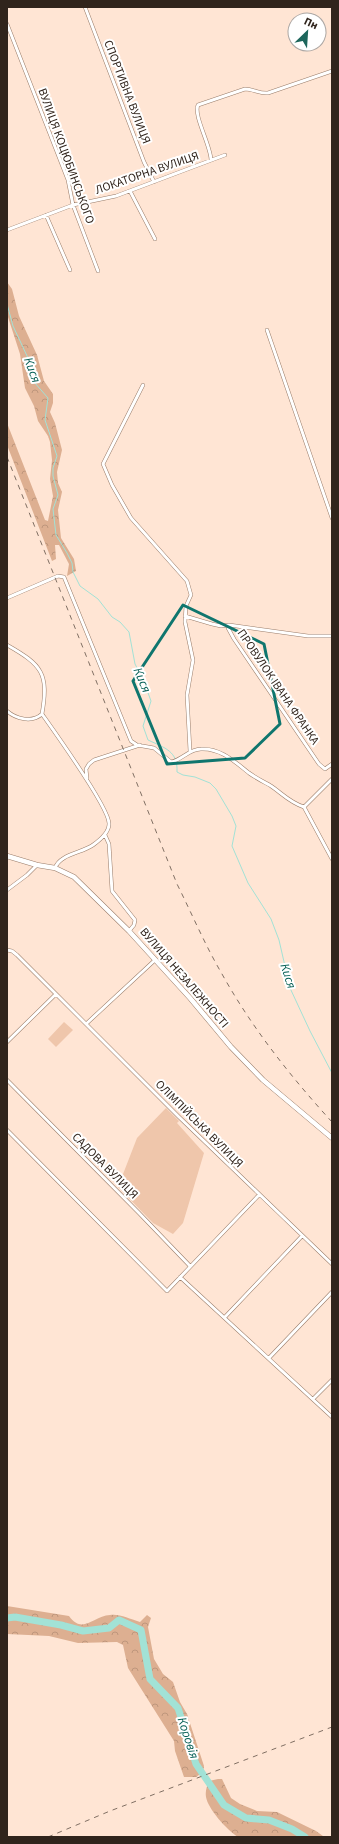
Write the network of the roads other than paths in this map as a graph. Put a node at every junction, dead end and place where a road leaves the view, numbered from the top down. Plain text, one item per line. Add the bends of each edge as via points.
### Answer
1 (85, 7) edge
2 (7, 24) edge
3 (332, 71) edge
4 (225, 155) dead end
5 (211, 160) junction
6 (154, 182) junction
7 (130, 191) junction
8 (73, 205) junction
9 (46, 215) junction
10 (7, 230) edge
11 (155, 240) dead end
12 (70, 270) dead end
13 (98, 271) dead end
14 (267, 330) dead end
15 (143, 385) dead end
16 (332, 518) edge
17 (7, 598) edge
18 (185, 616) junction
19 (229, 625) junction
20 (332, 636) edge
21 (7, 645) edge
22 (7, 711) edge
23 (42, 714) junction
24 (140, 745) junction
25 (190, 751) junction
26 (332, 764) edge
27 (332, 778) edge
28 (87, 781) junction
29 (304, 807) junction
30 (105, 835) junction
31 (7, 856) edge
32 (332, 859) edge
33 (37, 865) junction
34 (55, 868) junction
35 (7, 890) edge
36 (129, 931) junction
37 (7, 950) edge
38 (155, 960) junction
39 (56, 994) junction
40 (86, 1024) junction
41 (7, 1042) edge
42 (7, 1080) edge
43 (7, 1130) edge
44 (332, 1138) edge
45 (259, 1195) junction
46 (302, 1236) junction
47 (332, 1264) edge
48 (190, 1266) junction
49 (180, 1277) junction
50 (332, 1292) edge
51 (225, 1317) junction
52 (269, 1358) junction
53 (332, 1380) edge
54 (313, 1399) junction
55 (332, 1417) edge

1 - 6 street, СПОРТИВНА ВУЛИЦЯ
2 - 8 street, ВУЛИЦЯ КОЦЮБИНСЬКОГО via 68,180
3 - 5 street via 268,92 245,89 198,105 197,112
4 - 5 street, ЛОКАТОРНА ВУЛИЦЯ
5 - 6 street, ЛОКАТОРНА ВУЛИЦЯ
6 - 7 street, ЛОКАТОРНА ВУЛИЦЯ
7 - 8 street, ЛОКАТОРНА ВУЛИЦЯ
7 - 11 street
8 - 9 street, ЛОКАТОРНА ВУЛИЦЯ
8 - 13 street, ВУЛИЦЯ КОЦЮБИНСЬКОГО
9 - 10 street, ЛОКАТОРНА ВУЛИЦЯ
9 - 12 street
14 - 16 street
15 - 18 street via 103,464 131,518 188,583 191,595
17 - 24 street via 58,576 64,577 129,737
18 - 19 street via 221,626
18 - 25 street via 193,660 188,695
19 - 20 street via 308,636
19 - 26 street, ПРОВУЛОК ІВАНА ФРАНКА via 234,639 319,764 325,768
21 - 23 street via 30,658 38,667 46,692
22 - 23 street via 22,718 34,718
23 - 28 street
24 - 25 street via 154,748 173,762
24 - 28 street via 92,761 86,769
25 - 29 street via 206,749 222,753 292,803
27 - 29 street
28 - 30 street via 108,817 109,825
29 - 32 street
30 - 34 street via 92,846 60,860
30 - 36 street via 109,844 112,891 135,920
31 - 33 street, ВУЛИЦЯ НЕЗАЛЕЖНОСТІ
33 - 34 street, ВУЛИЦЯ НЕЗАЛЕЖНОСТІ
33 - 35 street
34 - 36 street, ВУЛИЦЯ НЕЗАЛЕЖНОСТІ via 74,877
36 - 38 street, ВУЛИЦЯ НЕЗАЛЕЖНОСТІ
37 - 39 street, ОЛІМПІЙСЬКА ВУЛИЦЯ via 17,955
38 - 40 street
38 - 44 street, ВУЛИЦЯ НЕЗАЛЕЖНОСТІ via 263,1080
39 - 40 street, ОЛІМПІЙСЬКА ВУЛИЦЯ
39 - 41 street
40 - 45 street, ОЛІМПІЙСЬКА ВУЛИЦЯ
42 - 48 street, САДОВА ВУЛИЦЯ
43 - 49 street via 167,1291
45 - 46 street, ОЛІМПІЙСЬКА ВУЛИЦЯ
45 - 48 street
46 - 47 street, ОЛІМПІЙСЬКА ВУЛИЦЯ
46 - 51 street
48 - 49 street
49 - 51 street
50 - 52 street
51 - 52 street
52 - 54 street
53 - 54 street
54 - 55 street

